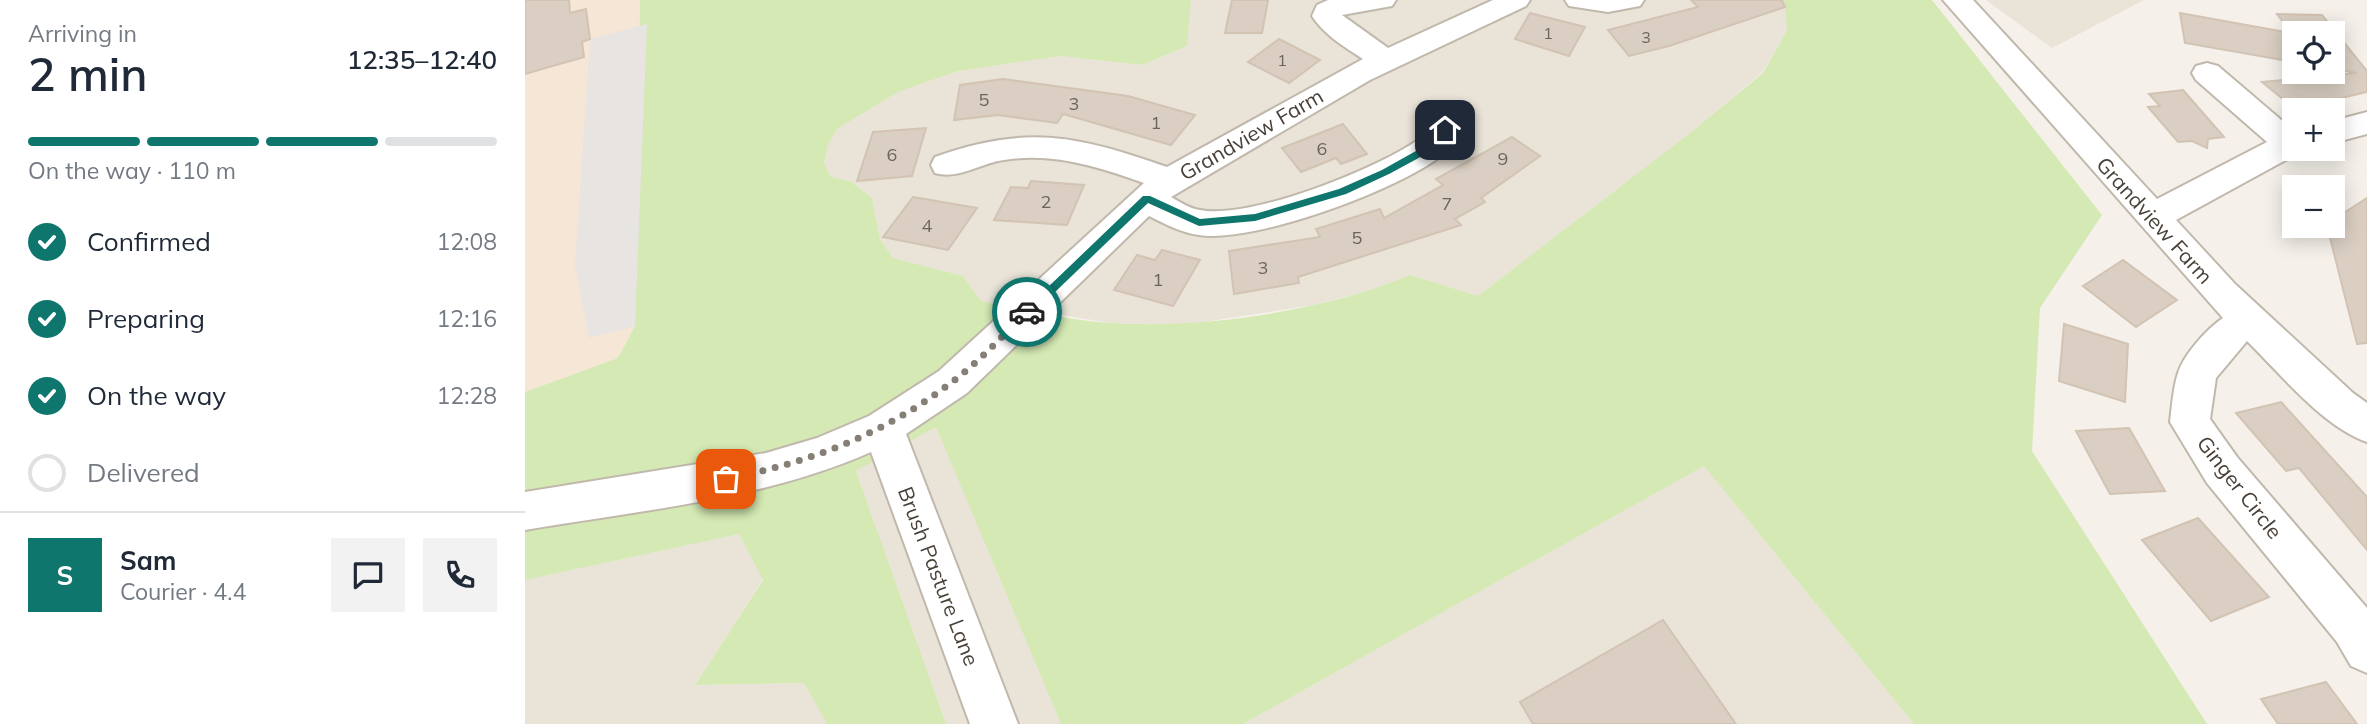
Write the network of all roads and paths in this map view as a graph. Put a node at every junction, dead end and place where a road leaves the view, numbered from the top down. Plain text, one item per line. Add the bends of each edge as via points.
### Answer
1 (1382, 0) edge
2 (1579, 0) edge
3 (1630, 0) edge
4 (1957, 0) edge
5 (1504, 1) edge
6 (1385, 60) junction
7 (2207, 73) dead end
8 (1454, 116) dead end
9 (2367, 123) edge
10 (2345, 129) edge
11 (2282, 136) edge
12 (2282, 148) edge
13 (947, 165) dead end
14 (1158, 189) junction
15 (2152, 218) junction
16 (2249, 320) junction
17 (2367, 425) edge
18 (883, 428) junction
19 (525, 511) edge
20 (2367, 650) edge
21 (994, 724) edge

1 - 6 street via 1334,7 1326,16
2 - 3 street
4 - 15 street, Grandview Farm
5 - 6 street, Grandview Farm
6 - 14 street, Grandview Farm
7 - 11 street
8 - 14 street via 1435,145 1406,162 1343,191 1255,218 1199,223
9 - 10 street
12 - 15 street
13 - 14 street via 1002,147 1048,147 1117,161
14 - 18 street, Grandview Farm via 953,382
15 - 16 street, Grandview Farm
16 - 17 street, Grandview Farm via 2339,405
16 - 20 street, Ginger Circle via 2227,335 2197,373 2190,422 2222,470 2353,626
18 - 19 street, Grandview Farm via 766,471
18 - 21 street, Brush Pasture Lane

